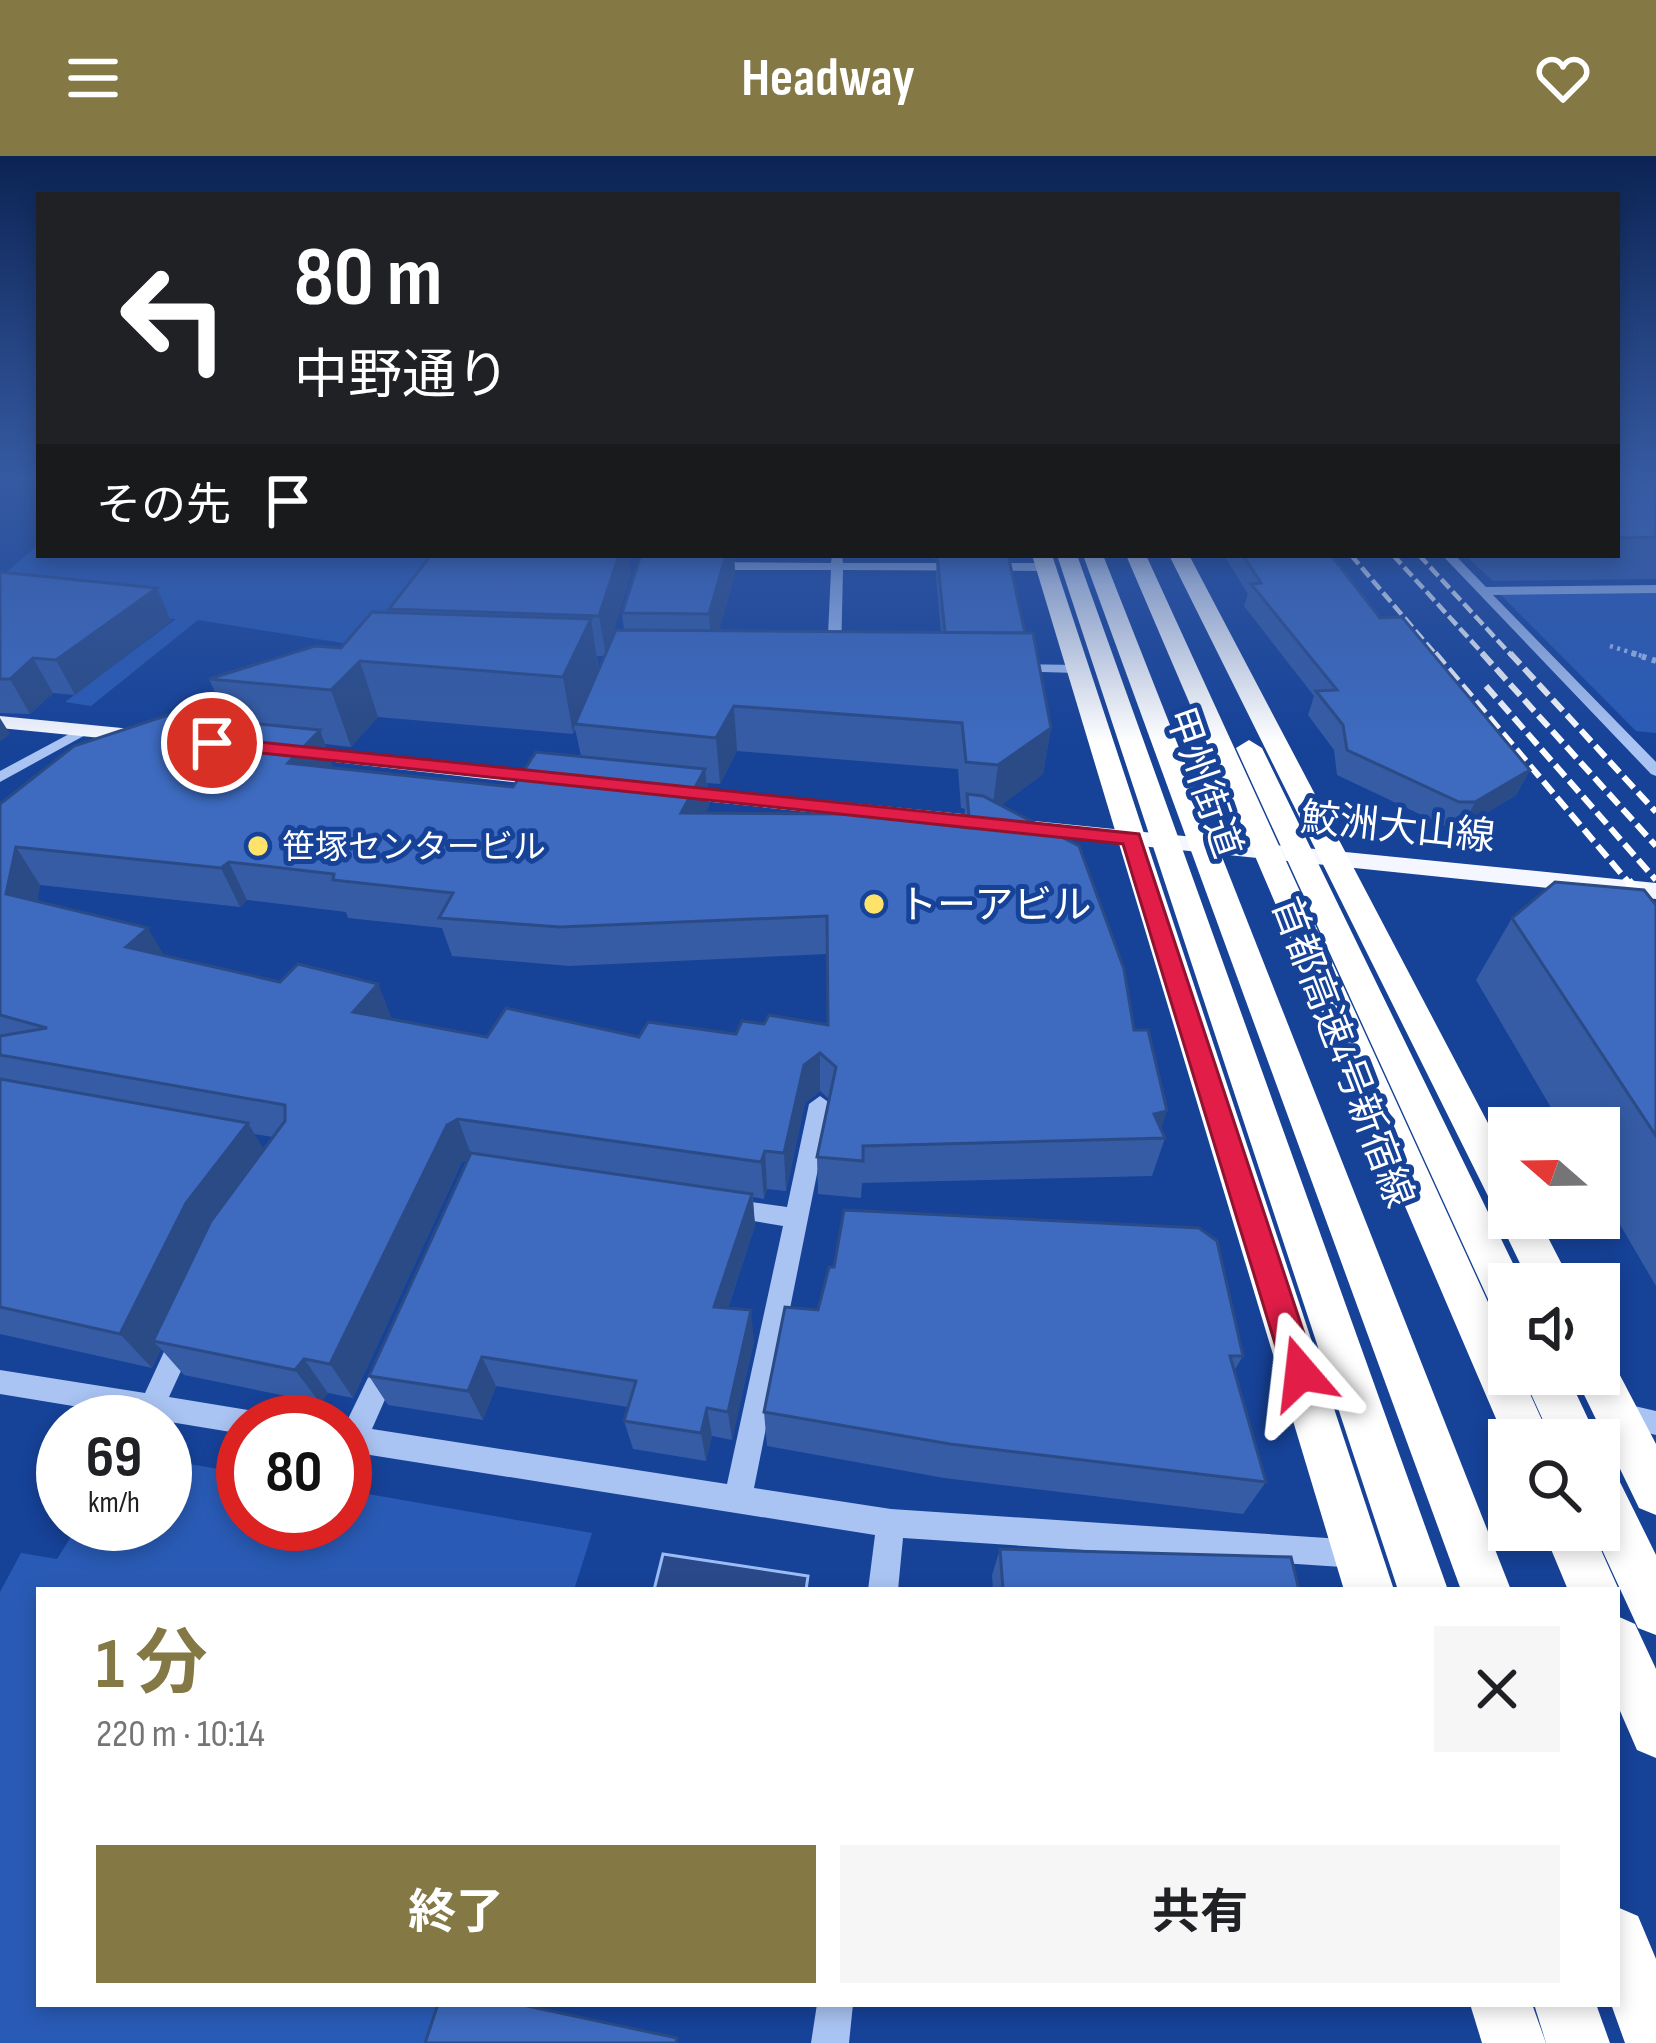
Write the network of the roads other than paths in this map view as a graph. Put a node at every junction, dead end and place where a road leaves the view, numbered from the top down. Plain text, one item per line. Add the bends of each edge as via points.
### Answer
1 (837, 567) edge
2 (1054, 567) edge
3 (1055, 567) edge
4 (1098, 567) edge
5 (1141, 567) edge
6 (1164, 567) edge
7 (1185, 567) edge
8 (1460, 567) edge
9 (1656, 589) edge
10 (1485, 591) junction
11 (812, 666) edge
12 (833, 666) junction
13 (855, 666) edge
14 (986, 668) edge
15 (1077, 669) junction
16 (0, 722) edge
17 (84, 730) junction
18 (169, 739) edge
19 (255, 748) edge
20 (1656, 771) edge
21 (0, 777) edge
22 (576, 778) edge
23 (637, 788) edge
24 (1132, 839) junction
25 (1337, 859) junction
26 (1656, 891) edge
27 (820, 1104) dead end
28 (1488, 1157) edge
29 (704, 1204) edge
30 (795, 1219) junction
31 (1492, 1263) edge
32 (197, 1308) edge
33 (400, 1336) edge
34 (0, 1382) edge
35 (82, 1395) edge
36 (157, 1395) edge
37 (371, 1395) edge
38 (1623, 1404) edge
39 (1519, 1419) edge
40 (372, 1442) edge
41 (1656, 1492) edge
42 (738, 1497) junction
43 (891, 1523) junction
44 (1620, 1534) edge
45 (1577, 1551) edge
46 (1363, 1572) edge
47 (884, 1587) edge
48 (1422, 1587) edge
49 (1485, 1587) edge
50 (1593, 1587) edge
51 (1656, 1610) edge
52 (1620, 1649) edge
53 (1656, 1731) edge
54 (1620, 1944) edge
55 (835, 2007) edge
56 (1502, 2007) edge
57 (1566, 2007) edge
58 (1656, 2040) edge
59 (830, 2043) edge
60 (1514, 2043) edge
61 (1578, 2043) edge

1 - 12 street
2 - 15 highway
3 - 48 highway, 甲州街道
4 - 49 highway, 首都高速4号新宿線
5 - 39 highway, 首都高速4号新宿線
6 - 31 highway, 甲州街道
7 - 25 highway
8 - 10 street
9 - 10 street
10 - 20 street
11 - 12 street
12 - 13 street
14 - 15 street
15 - 24 highway
16 - 17 main road
17 - 18 main road
17 - 21 street
19 - 22 main road
23 - 24 main road, 鮫洲大山線
24 - 25 main road, 鮫洲大山線
24 - 46 highway
25 - 26 main road, 鮫洲大山線
25 - 28 highway
27 - 30 street
29 - 30 street
30 - 42 street
32 - 36 street
33 - 37 street
34 - 35 street
38 - 41 highway
40 - 42 street
42 - 43 street
43 - 46 street
43 - 47 street
44 - 51 highway
45 - 50 highway
52 - 53 highway
54 - 58 highway
55 - 59 street
56 - 60 highway
57 - 61 highway

